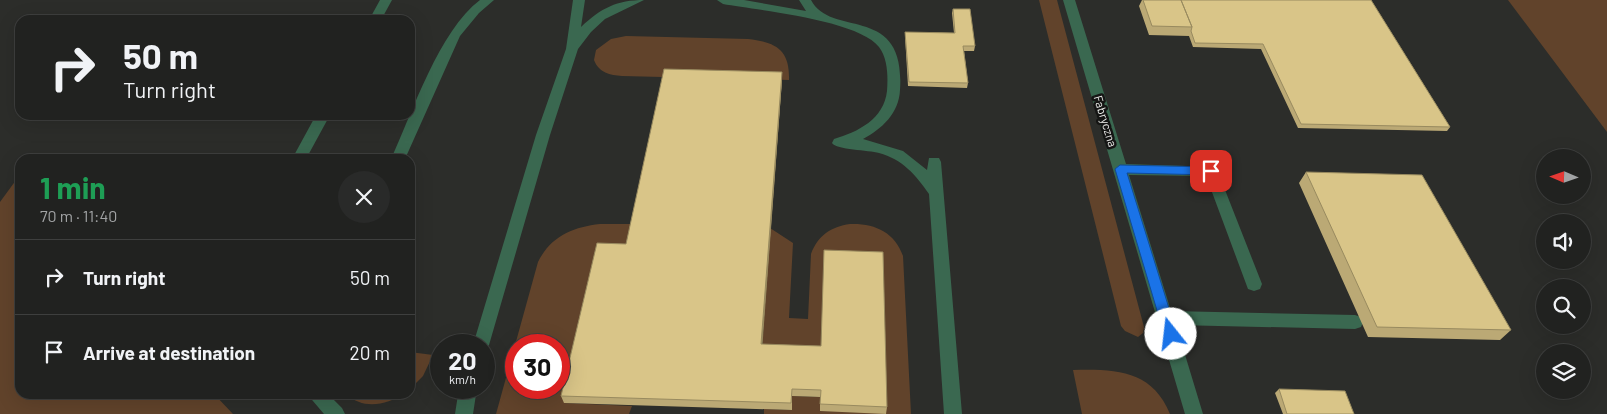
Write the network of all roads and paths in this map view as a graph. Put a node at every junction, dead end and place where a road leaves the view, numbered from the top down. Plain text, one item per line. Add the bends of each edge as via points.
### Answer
1 (386, 0) edge
2 (488, 0) edge
3 (579, 0) edge
4 (638, 0) edge
5 (723, 0) edge
6 (804, 0) edge
7 (1069, 0) edge
8 (378, 15) edge
9 (826, 20) junction
10 (572, 49) junction
11 (320, 120) edge
12 (302, 154) edge
13 (400, 154) edge
14 (934, 162) dead end
15 (1120, 169) junction
16 (936, 192) junction
17 (1254, 284) dead end
18 (1166, 318) junction
19 (1355, 322) dead end
20 (484, 334) edge
21 (321, 399) edge
22 (327, 399) edge
23 (465, 399) edge
24 (336, 414) edge
25 (464, 414) edge
26 (954, 414) edge
27 (1194, 414) edge

1 - 8 street
2 - 13 street via 454,35
3 - 10 street
4 - 10 street via 602,16 589,26
5 - 9 street
6 - 9 street
7 - 15 street, Fabryczna
9 - 16 street via 858,28 878,39 892,65 892,102 884,117 856,138 839,143 876,146 903,156 926,176
10 - 20 street
11 - 12 street
14 - 16 street
15 - 17 street via 1211,171
15 - 18 street, Fabryczna
16 - 26 street
18 - 19 street
18 - 27 street, Fabryczna
21 - 24 street
22 - 24 street
23 - 25 street

